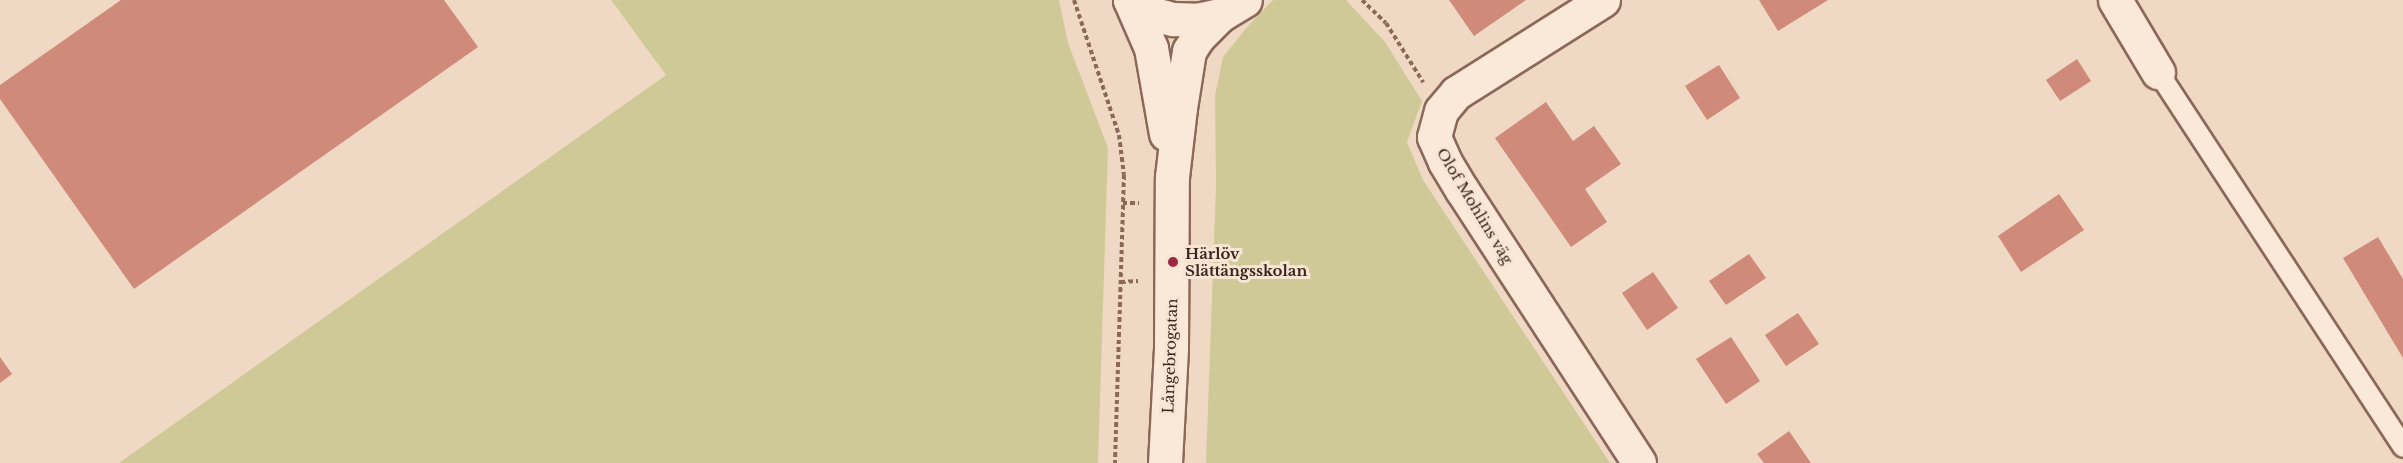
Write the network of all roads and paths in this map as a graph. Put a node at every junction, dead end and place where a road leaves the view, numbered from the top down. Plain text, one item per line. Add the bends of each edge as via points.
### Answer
1 (1074, 0) edge
2 (1130, 0) edge
3 (1362, 0) edge
4 (1603, 0) edge
5 (2115, 0) edge
6 (1232, 7) edge
7 (2158, 72) joint
8 (1441, 111) junction
9 (1172, 177) junction
10 (1146, 202) dead end
11 (1123, 203) junction
12 (1145, 281) dead end
13 (1121, 282) junction
14 (2403, 447) edge
15 (1115, 463) edge
16 (1165, 463) edge
17 (1639, 463) edge

1 - 11 path via 1119,135
2 - 6 main road via 1150,13 1173,20 1197,20
2 - 9 main road, Långebrogatan via 1150,48
3 - 8 path via 1386,22
4 - 8 main road via 1456,93
5 - 7 main road
6 - 9 main road, Långebrogatan via 1198,37 1189,51
7 - 14 lane
8 - 17 main road, Olof Mohlins väg via 1434,137 1445,162
9 - 16 main road, Långebrogatan
10 - 11 path
11 - 13 path
12 - 13 path
13 - 15 path

